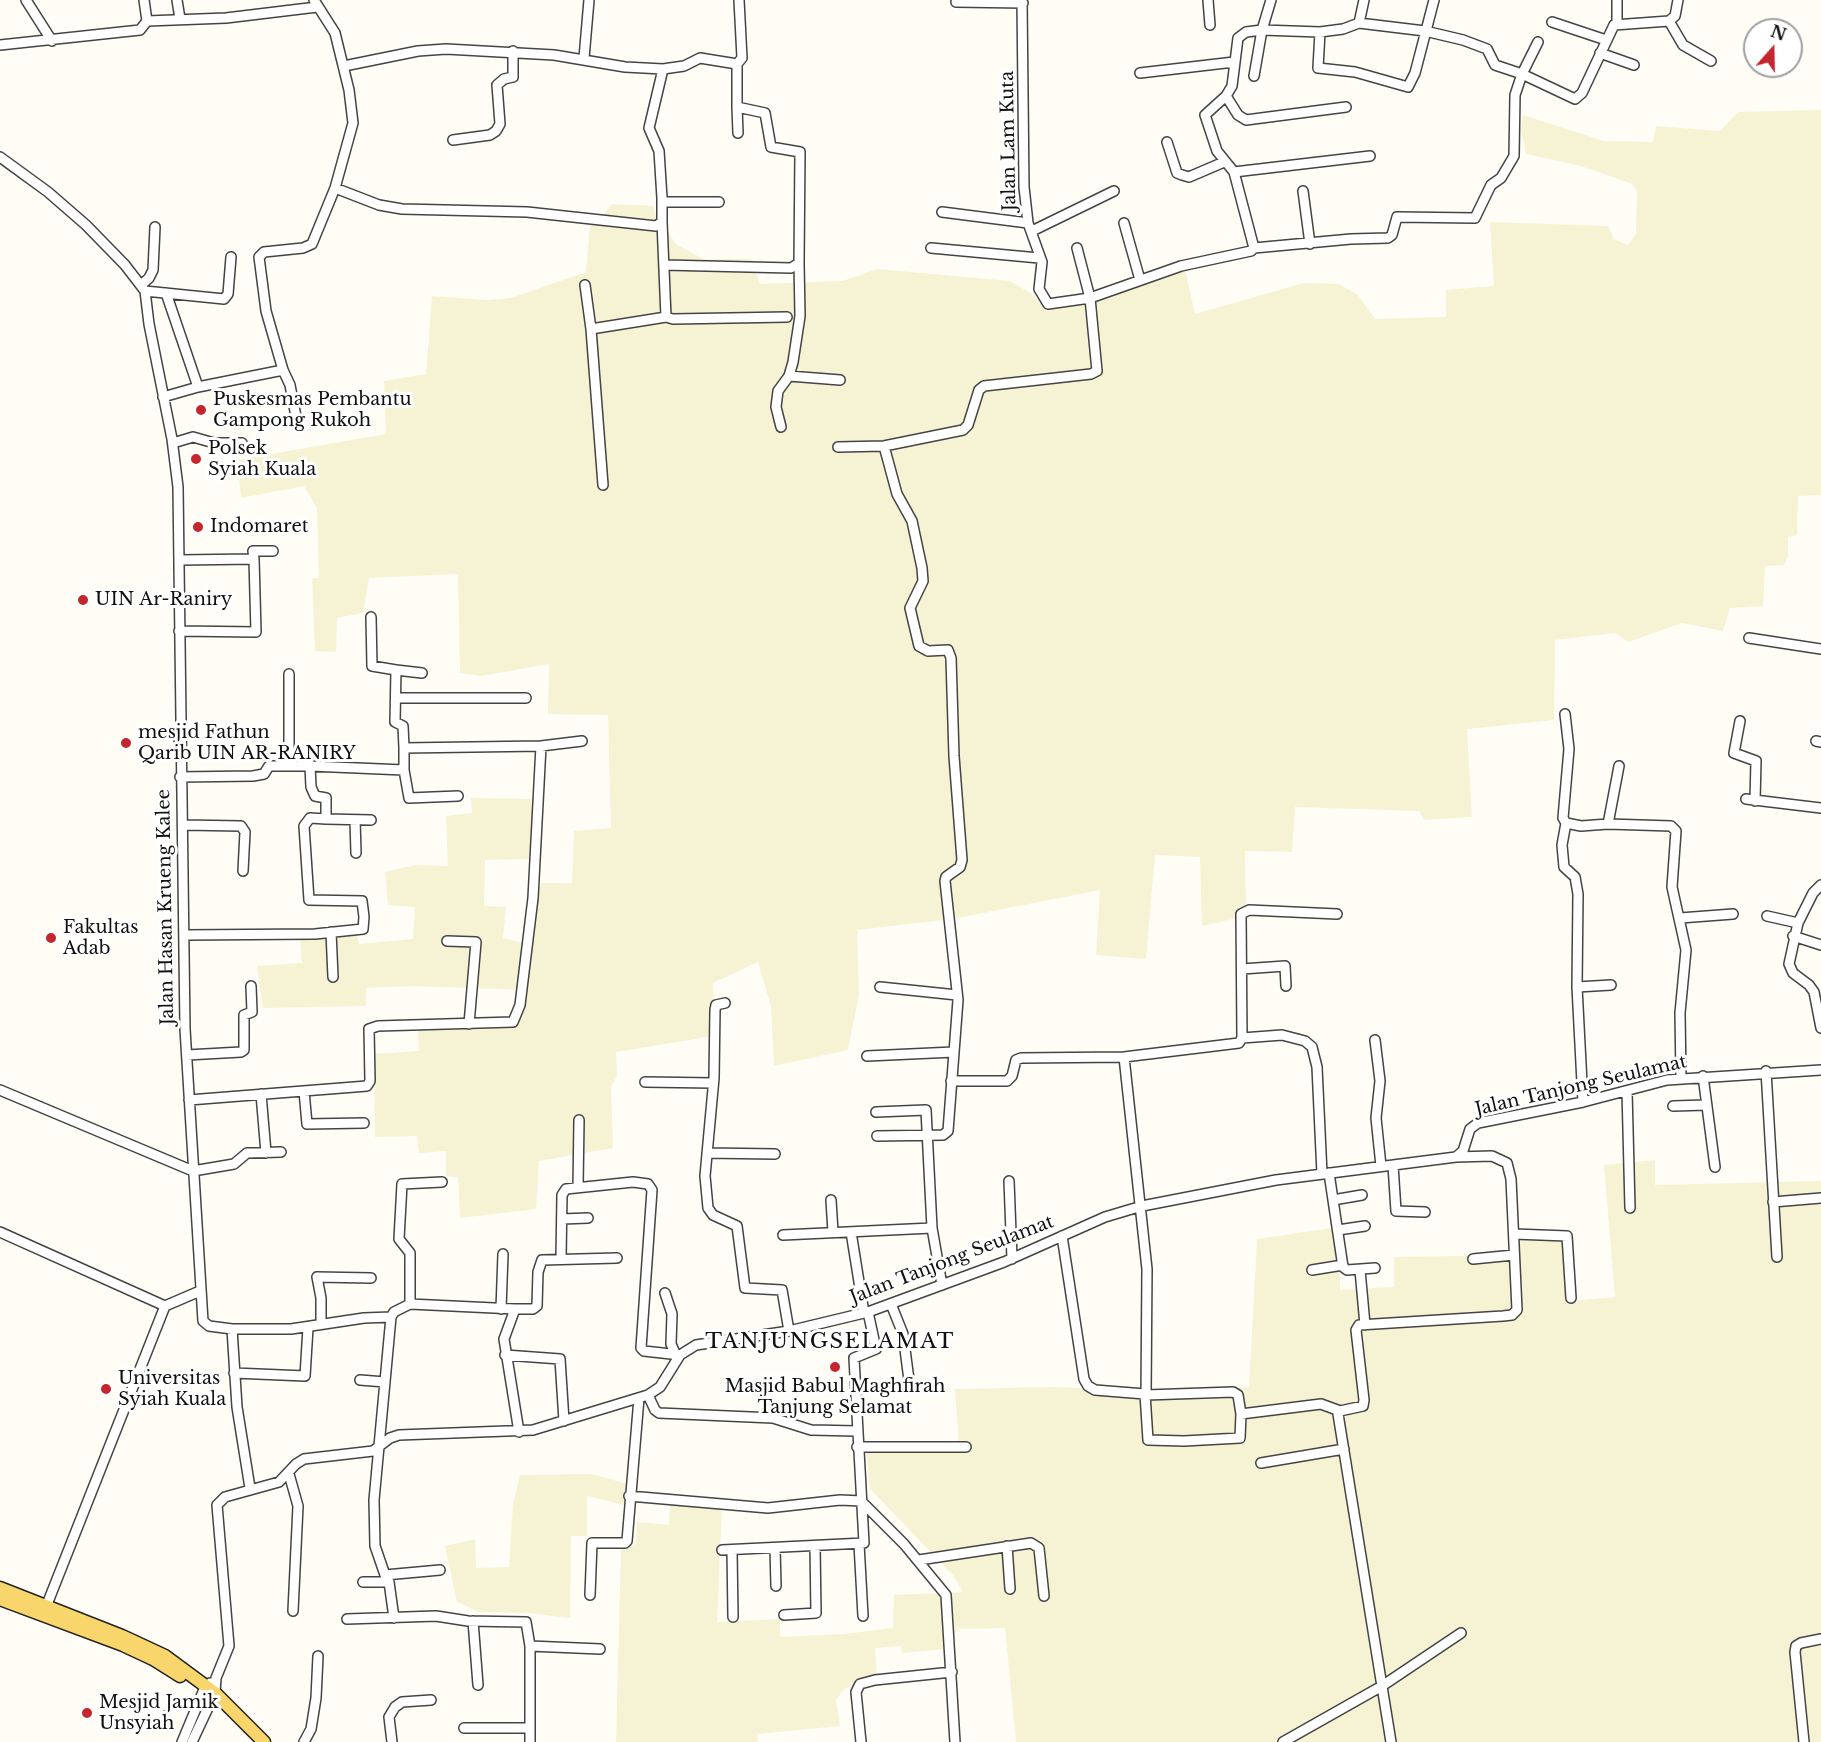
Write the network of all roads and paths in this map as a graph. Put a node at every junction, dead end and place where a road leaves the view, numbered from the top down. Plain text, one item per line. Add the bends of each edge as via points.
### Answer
1 (26, 0) edge
2 (144, 0) edge
3 (177, 0) edge
4 (589, 0) edge
5 (739, 0) edge
6 (1208, 0) edge
7 (1271, 0) edge
8 (1364, 0) edge
9 (1434, 0) edge
10 (1617, 0) edge
11 (1678, 0) edge
12 (1022, 1) edge
13 (956, 2) dead end
14 (315, 4) edge
15 (180, 19) junction
16 (147, 21) junction
17 (1669, 21) junction
18 (1552, 22) dead end
19 (1359, 23) junction
20 (1617, 23) junction
21 (1210, 25) dead end
22 (1263, 30) junction
23 (1425, 31) junction
24 (1320, 32) junction
25 (1606, 40) junction
26 (52, 41) junction
27 (1538, 42) dead end
28 (0, 45) edge
29 (513, 51) junction
30 (1600, 53) junction
31 (584, 58) junction
32 (1711, 61) dead end
33 (1234, 62) junction
34 (737, 64) junction
35 (1634, 65) dead end
36 (344, 66) junction
37 (663, 69) junction
38 (1140, 73) dead end
39 (1521, 74) junction
40 (1254, 76) dead end
41 (1226, 96) junction
42 (737, 107) junction
43 (1346, 107) dead end
44 (738, 133) dead end
45 (453, 140) dead end
46 (1167, 142) dead end
47 (1370, 156) dead end
48 (0, 157) edge
49 (1224, 162) junction
50 (1234, 172) junction
51 (335, 188) junction
52 (1114, 191) dead end
53 (1303, 191) dead end
54 (662, 202) junction
55 (719, 202) dead end
56 (942, 212) dead end
57 (662, 222) junction
58 (1124, 223) dead end
59 (155, 227) dead end
60 (1030, 227) junction
61 (1310, 244) junction
62 (932, 248) dead end
63 (1077, 248) dead end
64 (1254, 248) junction
65 (231, 257) dead end
66 (1039, 258) junction
67 (799, 263) junction
68 (664, 265) junction
69 (1140, 280) junction
70 (585, 285) dead end
71 (143, 288) junction
72 (166, 293) junction
73 (1090, 298) junction
74 (666, 317) junction
75 (787, 317) dead end
76 (591, 329) junction
77 (283, 370) junction
78 (789, 376) junction
79 (840, 380) dead end
80 (198, 387) junction
81 (163, 398) junction
82 (298, 427) dead end
83 (780, 427) dead end
84 (173, 443) junction
85 (242, 443) dead end
86 (884, 446) junction
87 (838, 447) dead end
88 (603, 485) dead end
89 (273, 551) dead end
90 (254, 559) junction
91 (180, 560) junction
92 (371, 617) dead end
93 (179, 631) junction
94 (1749, 638) dead end
95 (1821, 649) edge
96 (396, 670) junction
97 (422, 673) dead end
98 (290, 674) dead end
99 (396, 698) junction
100 (526, 698) dead end
101 (1565, 714) dead end
102 (1740, 721) dead end
103 (582, 741) dead end
104 (541, 746) junction
105 (404, 748) junction
106 (289, 766) junction
107 (310, 766) junction
108 (1619, 766) dead end
109 (404, 770) junction
110 (180, 777) junction
111 (458, 796) dead end
112 (1821, 808) edge
113 (326, 819) junction
114 (355, 820) junction
115 (371, 820) dead end
116 (1566, 823) junction
117 (1608, 824) junction
118 (183, 825) junction
119 (356, 853) dead end
120 (243, 870) dead end
121 (1821, 885) edge
122 (1337, 914) dead end
123 (1734, 914) dead end
124 (1767, 916) dead end
125 (1680, 918) junction
126 (1798, 923) junction
127 (331, 932) junction
128 (184, 935) junction
129 (1793, 936) junction
130 (447, 941) dead end
131 (1821, 945) edge
132 (1242, 969) junction
133 (333, 977) dead end
134 (1611, 985) dead end
135 (251, 986) dead end
136 (1286, 986) dead end
137 (880, 987) dead end
138 (1577, 987) junction
139 (957, 995) junction
140 (725, 1002) dead end
141 (470, 1024) junction
142 (1821, 1028) edge
143 (1242, 1038) junction
144 (1375, 1040) dead end
145 (954, 1052) junction
146 (187, 1055) junction
147 (867, 1056) dead end
148 (1124, 1057) junction
149 (1821, 1070) edge
150 (1767, 1071) junction
151 (1703, 1076) junction
152 (1681, 1078) junction
153 (951, 1081) junction
154 (645, 1082) dead end
155 (713, 1083) junction
156 (0, 1090) edge
157 (304, 1091) junction
158 (1627, 1091) junction
159 (261, 1094) junction
160 (189, 1100) junction
161 (1583, 1102) junction
162 (1706, 1104) junction
163 (1673, 1106) dead end
164 (876, 1112) dead end
165 (579, 1120) dead end
166 (364, 1123) dead end
167 (929, 1135) junction
168 (877, 1136) dead end
169 (281, 1152) dead end
170 (266, 1153) junction
171 (707, 1153) junction
172 (775, 1154) dead end
173 (1456, 1157) junction
174 (1393, 1165) junction
175 (1381, 1166) junction
176 (1714, 1167) dead end
177 (193, 1171) junction
178 (1326, 1173) junction
179 (1009, 1181) dead end
180 (442, 1182) dead end
181 (578, 1187) junction
182 (1362, 1195) dead end
183 (1821, 1198) edge
184 (831, 1200) dead end
185 (1333, 1200) junction
186 (1773, 1202) junction
187 (1142, 1206) junction
188 (1630, 1208) dead end
189 (1425, 1212) dead end
190 (588, 1218) dead end
191 (562, 1219) junction
192 (1365, 1226) dead end
193 (932, 1228) junction
194 (1338, 1230) junction
195 (0, 1232) edge
196 (851, 1232) junction
197 (833, 1233) junction
198 (1514, 1233) junction
199 (783, 1235) dead end
200 (1062, 1236) junction
201 (503, 1254) dead end
202 (1514, 1255) junction
203 (1777, 1257) dead end
204 (561, 1258) junction
205 (617, 1258) dead end
206 (1012, 1258) junction
207 (1473, 1259) dead end
208 (1343, 1265) junction
209 (1375, 1268) dead end
210 (1312, 1270) dead end
211 (1360, 1270) junction
212 (371, 1278) dead end
213 (942, 1285) junction
214 (200, 1291) junction
215 (665, 1293) dead end
216 (1571, 1298) dead end
217 (410, 1304) junction
218 (891, 1304) junction
219 (165, 1306) junction
220 (501, 1309) junction
221 (515, 1310) junction
222 (866, 1313) junction
223 (391, 1317) junction
224 (321, 1324) junction
225 (1365, 1325) junction
226 (308, 1328) junction
227 (232, 1329) junction
228 (789, 1330) junction
229 (677, 1354) junction
230 (505, 1355) junction
231 (234, 1373) junction
232 (360, 1380) dead end
233 (909, 1380) dead end
234 (385, 1382) junction
235 (1146, 1395) junction
236 (644, 1397) junction
237 (1341, 1411) junction
238 (1241, 1414) junction
239 (564, 1421) junction
240 (856, 1431) junction
241 (519, 1432) junction
242 (380, 1446) junction
243 (857, 1447) junction
244 (966, 1447) dead end
245 (1344, 1449) junction
246 (1262, 1463) dead end
247 (289, 1474) junction
248 (250, 1488) junction
249 (629, 1496) junction
250 (861, 1501) junction
251 (859, 1544) junction
252 (816, 1546) junction
253 (1007, 1546) junction
254 (775, 1548) junction
255 (919, 1560) junction
256 (440, 1570) dead end
257 (387, 1579) junction
258 (363, 1582) dead end
259 (776, 1586) dead end
260 (0, 1588) edge
261 (1010, 1590) dead end
262 (590, 1595) dead end
263 (1044, 1596) dead end
264 (0, 1599) edge
265 (45, 1611) junction
266 (293, 1611) dead end
267 (784, 1615) dead end
268 (863, 1616) dead end
269 (733, 1617) dead end
270 (394, 1618) junction
271 (347, 1619) dead end
272 (473, 1621) junction
273 (1461, 1633) dead end
274 (1821, 1639) edge
275 (531, 1646) junction
276 (600, 1649) dead end
277 (318, 1656) dead end
278 (952, 1672) junction
279 (478, 1685) dead end
280 (1382, 1686) junction
281 (211, 1695) junction
282 (431, 1700) dead end
283 (464, 1728) dead end
284 (529, 1728) junction
285 (182, 1742) edge
286 (192, 1742) edge
287 (264, 1742) edge
288 (304, 1742) edge
289 (392, 1742) edge
290 (530, 1742) edge
291 (861, 1742) edge
292 (955, 1742) edge
293 (1283, 1742) edge
294 (1391, 1742) edge
295 (1804, 1742) edge

1 - 26 street
2 - 16 street
3 - 15 street
4 - 31 street
5 - 34 street via 742,57
6 - 21 street
7 - 22 street
8 - 19 street
9 - 23 street
10 - 20 street
11 - 17 street via 1675,16
12 - 13 street
12 - 60 street, Jalan Lam Kuta via 1024,187
14 - 15 street via 226,18
14 - 36 street via 332,26
15 - 16 street
16 - 26 street via 140,30
17 - 20 street
17 - 32 street via 1683,45
18 - 25 street
19 - 23 street
19 - 24 street
20 - 25 street
22 - 24 street
22 - 33 street via 1240,35
22 - 40 street
23 - 24 street via 1408,87 1355,72 1318,68
23 - 39 street via 1479,45 1488,50 1495,65
25 - 30 street
26 - 28 street
27 - 39 street
29 - 31 street
29 - 36 street via 418,51
29 - 45 street via 513,77 497,86 500,124 496,131
30 - 35 street
30 - 39 street via 1582,93 1575,99
31 - 37 street via 625,67
33 - 38 street
33 - 41 street via 1232,86
34 - 37 street via 700,58 684,66
34 - 42 street
36 - 51 street via 353,123
37 - 54 street via 649,128 659,151
39 - 61 street via 1515,96 1514,156 1501,178 1489,188 1476,217 1398,217 1388,238
41 - 43 street via 1246,120
41 - 49 street via 1205,115
42 - 44 street
42 - 67 street via 765,113 771,147 800,152
46 - 49 street via 1177,173 1182,175 1189,177
47 - 50 street
48 - 71 street via 86,225
49 - 50 street
50 - 64 street
51 - 57 street via 379,205 402,209 527,212 656,226
51 - 77 street via 312,244 264,252 259,257 266,310
52 - 60 street
53 - 61 street
54 - 55 street
54 - 57 street
56 - 60 street
57 - 68 street
58 - 69 street
59 - 71 street via 153,270
60 - 66 street, Jalan Lam Kuta
61 - 64 street
62 - 66 street
63 - 73 street
64 - 69 street
65 - 72 street via 226,298
66 - 73 street, Jalan Lam Kuta via 1039,289 1046,303
67 - 68 street via 791,268
67 - 78 street via 800,316
68 - 74 street
69 - 73 street
70 - 76 street
71 - 72 street
71 - 81 street, Jalan Hasan Krueng Kalee
72 - 80 street
73 - 86 street via 1097,371 984,386 979,390 966,429
74 - 75 street
74 - 76 street
76 - 88 street
77 - 80 street
77 - 82 street
78 - 79 street
78 - 83 street via 778,391
80 - 81 street
81 - 84 street, Jalan Hasan Krueng Kalee
84 - 85 street via 188,438
84 - 91 street, Jalan Hasan Krueng Kalee
86 - 87 street
86 - 139 street via 897,494 912,521 922,568 923,581 910,608 919,646 928,651 948,650 951,658 962,860 945,882
89 - 90 street via 253,551
90 - 91 street
90 - 93 street via 256,632
91 - 93 street, Jalan Hasan Krueng Kalee
92 - 96 street via 372,666
93 - 110 street, Jalan Hasan Krueng Kalee
94 - 95 street
96 - 97 street
96 - 99 street
98 - 106 street
99 - 100 street
99 - 105 street via 395,723 403,726
101 - 116 street via 1569,749 1563,818
102 - 112 street via 1734,753 1756,761 1751,800
103 - 104 street
104 - 105 street
104 - 141 street via 533,898 517,1017 513,1022
105 - 109 street
106 - 107 street
106 - 110 street via 269,766 264,774 254,776
107 - 109 street
107 - 113 street via 315,796 326,798
108 - 117 street
109 - 111 street via 409,798
110 - 118 street, Jalan Hasan Krueng Kalee
113 - 114 street
113 - 127 street via 310,818 304,826 309,900 362,901 364,917 363,929
114 - 115 street
114 - 119 street
116 - 117 street
116 - 138 street via 1564,867 1575,877 1578,894
117 - 125 street via 1674,829 1672,887
118 - 120 street via 241,826 245,832
118 - 128 street, Jalan Hasan Krueng Kalee
121 - 126 street via 1812,893
122 - 132 street via 1245,910 1241,914
123 - 125 street
124 - 126 street
125 - 152 street via 1686,950 1680,1013
126 - 129 street
127 - 128 street
127 - 133 street
128 - 146 street, Jalan Hasan Krueng Kalee
129 - 131 street
129 - 142 street via 1790,969 1814,992
130 - 141 street via 476,942
132 - 136 street via 1285,966
132 - 143 street
134 - 138 street
135 - 146 street via 252,1012 244,1015 244,1050
137 - 139 street
138 - 161 street
139 - 145 street
140 - 155 street via 716,1005
141 - 157 street via 369,1029 367,1086
143 - 148 street via 1237,1044
143 - 178 street via 1281,1035 1305,1041 1312,1047
144 - 175 street via 1380,1081 1376,1118
145 - 147 street
145 - 153 street
146 - 160 street, Jalan Hasan Krueng Kalee
148 - 153 street via 1018,1058 1007,1081
148 - 187 street
149 - 150 street, Jalan Tanjong Seulamat
150 - 151 street, Jalan Tanjong Seulamat
150 - 186 street
151 - 152 street, Jalan Tanjong Seulamat
151 - 162 street
152 - 158 street, Jalan Tanjong Seulamat
153 - 167 street via 948,1131
154 - 155 street
155 - 171 street
156 - 177 street
157 - 159 street
157 - 166 street via 307,1124
158 - 161 street, Jalan Tanjong Seulamat
158 - 188 street
159 - 160 street
159 - 170 street
160 - 177 street, Jalan Hasan Krueng Kalee
161 - 173 street, Jalan Tanjong Seulamat via 1475,1124 1468,1132 1463,1151
162 - 163 street
162 - 176 street
164 - 167 street via 924,1109
165 - 181 street
167 - 168 street
167 - 193 street
169 - 170 street
170 - 177 street via 247,1154 234,1164
171 - 172 street
171 - 228 street via 708,1208 713,1215 737,1226 743,1285 747,1289 782,1290
173 - 174 street, Jalan Tanjong Seulamat
173 - 198 street via 1492,1156 1507,1163
174 - 175 street, Jalan Tanjong Seulamat
174 - 189 street via 1396,1211
175 - 178 street, Jalan Tanjong Seulamat
177 - 214 street, Jalan Hasan Krueng Kalee
178 - 185 street
178 - 187 street, Jalan Tanjong Seulamat
179 - 206 street
180 - 217 street via 402,1184 399,1239 410,1253
181 - 191 street via 563,1192
181 - 229 street via 633,1182 646,1183 652,1190 641,1348
182 - 185 street
183 - 186 street
184 - 197 street
185 - 194 street
186 - 203 street
187 - 200 street, Jalan Tanjong Seulamat
187 - 235 street via 1147,1269
190 - 191 street
191 - 204 street
192 - 194 street
193 - 196 street
193 - 213 street
194 - 208 street
195 - 219 street
196 - 197 street
196 - 222 street
197 - 199 street
198 - 202 street
198 - 216 street via 1567,1236
200 - 206 street, Jalan Tanjong Seulamat
200 - 235 street via 1086,1384 1095,1390
201 - 220 street
202 - 207 street
202 - 225 street via 1517,1310 1512,1315
204 - 205 street
204 - 221 street via 540,1262 536,1308
206 - 213 street, Jalan Tanjong Seulamat
208 - 210 street
208 - 211 street via 1347,1270
209 - 211 street
211 - 225 street
212 - 224 street via 316,1277
213 - 218 street, Jalan Tanjong Seulamat
214 - 219 street
214 - 227 street, Jalan Hasan Krueng Kalee via 202,1321 209,1326
215 - 229 street via 672,1314 671,1344
217 - 220 street
217 - 223 street
218 - 222 street, Jalan Tanjong Seulamat
218 - 233 street via 903,1334
219 - 265 street
220 - 221 street
221 - 230 street via 504,1337
222 - 228 street, Jalan Tanjong Seulamat
222 - 240 street via 876,1349 854,1358
223 - 224 street
223 - 234 street
224 - 226 street
225 - 237 street via 1356,1330 1363,1406
226 - 227 street
226 - 231 street via 305,1376
227 - 231 street
228 - 229 street, Jalan Tanjong Seulamat via 696,1346
229 - 236 street via 660,1387
230 - 239 street via 560,1359
230 - 241 street
231 - 248 street
232 - 234 street
234 - 242 street
235 - 238 street via 1233,1392 1238,1395
235 - 238 street via 1147,1436 1152,1441 1240,1438
236 - 239 street
236 - 240 street via 659,1413 773,1418 811,1430
236 - 249 street
237 - 238 street via 1321,1404
237 - 245 street via 1338,1414
239 - 241 street
240 - 243 street
241 - 242 street via 399,1435
242 - 247 street via 373,1451 304,1459
242 - 257 street via 374,1521 377,1555
243 - 244 street
243 - 250 street
245 - 246 street
245 - 280 street
247 - 248 street via 279,1482
247 - 266 street via 298,1506
248 - 281 street via 225,1497 217,1505 230,1640
249 - 250 street via 768,1508
249 - 262 street via 625,1544 594,1541 590,1545
250 - 251 street via 864,1542
250 - 255 street
251 - 252 street
251 - 268 street
252 - 254 street
252 - 267 street via 816,1613
253 - 255 street
253 - 261 street
253 - 263 street via 1031,1543 1039,1548
254 - 259 street
254 - 269 street via 727,1551
255 - 278 street via 946,1595
256 - 257 street
257 - 258 street
257 - 270 street
260 - 265 main road
264 - 265 main road
265 - 281 main road via 157,1652
270 - 271 street
270 - 272 street via 436,1616
272 - 275 street via 528,1624
272 - 279 street
273 - 280 street
274 - 295 street via 1796,1646
275 - 276 street
275 - 284 street
277 - 288 street via 311,1729
278 - 291 street via 860,1684 856,1692
278 - 292 street
280 - 293 street
280 - 294 street
281 - 285 street
281 - 286 street
281 - 287 main road
282 - 289 street via 402,1702 395,1707 389,1717
283 - 284 street
284 - 290 street

